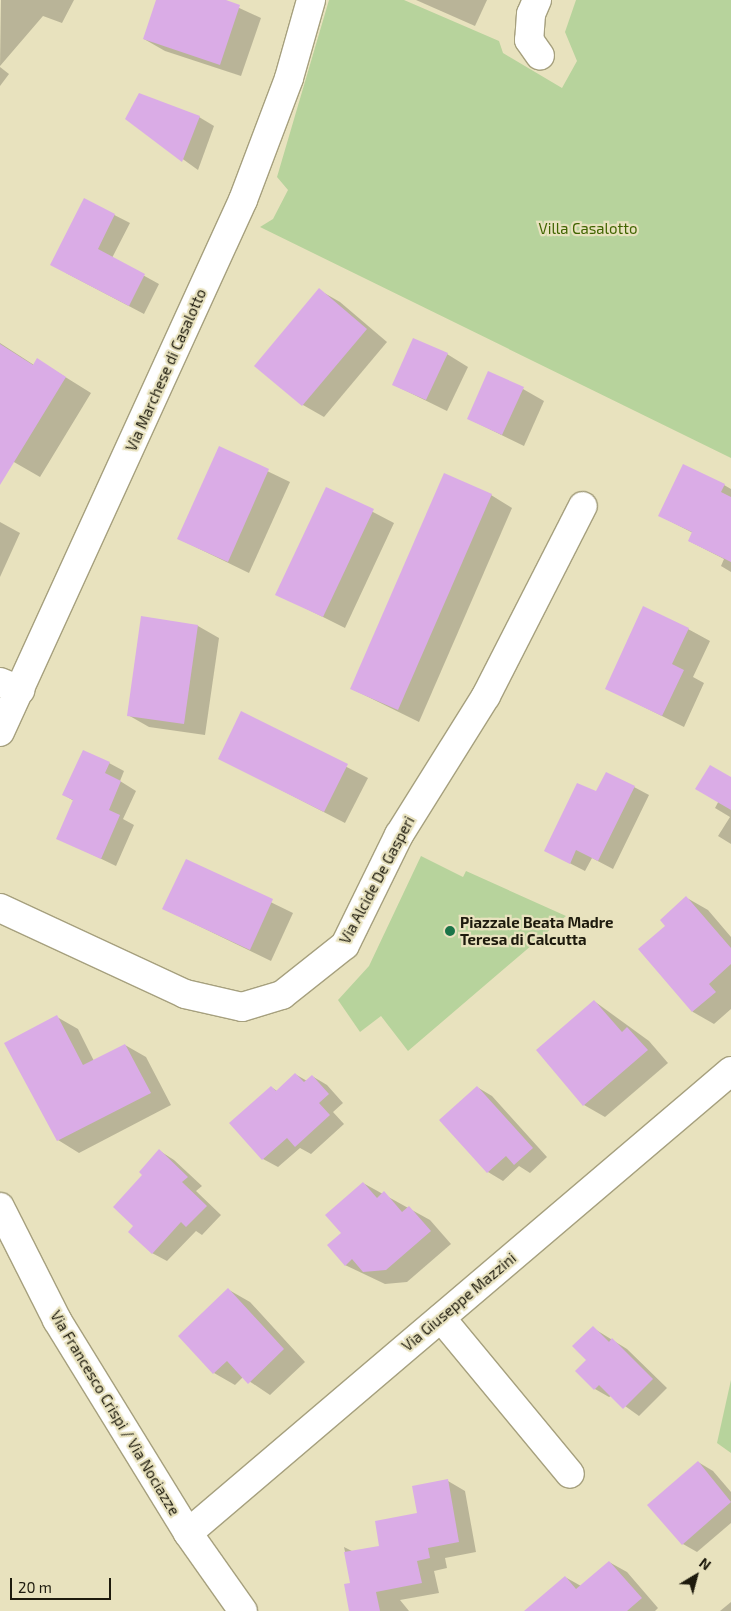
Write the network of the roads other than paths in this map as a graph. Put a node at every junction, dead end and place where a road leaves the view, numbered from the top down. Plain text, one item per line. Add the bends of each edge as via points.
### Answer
1 (311, 0) edge
2 (537, 0) edge
3 (540, 56) dead end
4 (583, 506) dead end
5 (10, 686) edge
6 (0, 732) edge
7 (0, 908) edge
8 (731, 1071) edge
9 (0, 1207) edge
10 (440, 1318) junction
11 (570, 1474) dead end
12 (188, 1533) junction
13 (243, 1611) edge

1 - 5 street, Via Marchese di Casalotto via 289,78 243,200
2 - 3 street via 531,14 529,40
4 - 7 street, Via Alcide De Gasperi via 486,696 399,835 345,945 282,995 242,1007 185,994
5 - 6 street, Via Marchese di Casalotto
8 - 10 street, Via Giuseppe Mazzini
9 - 12 street, Via Francesco Crispi / Via Nociazze via 57,1320
10 - 11 street
10 - 12 street, Via Giuseppe Mazzini
12 - 13 street, Via Francesco Crispi / Via Nociazze

